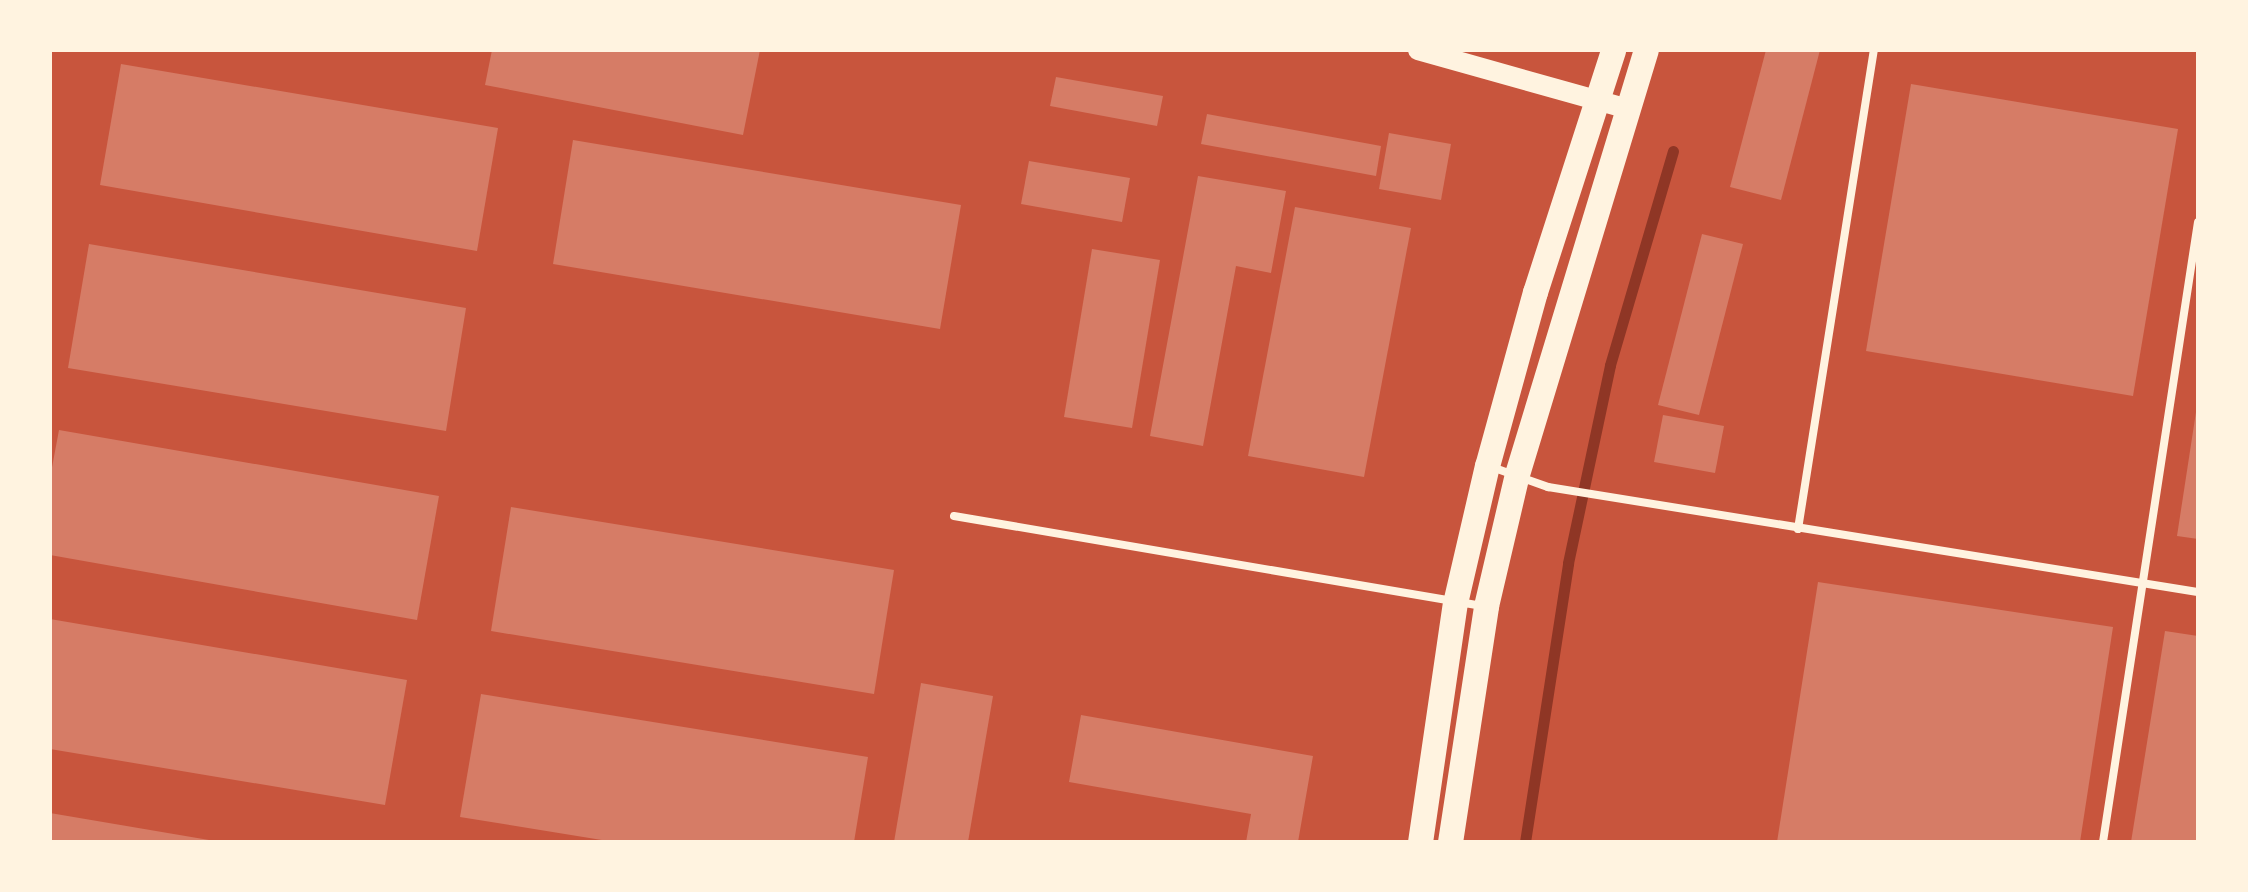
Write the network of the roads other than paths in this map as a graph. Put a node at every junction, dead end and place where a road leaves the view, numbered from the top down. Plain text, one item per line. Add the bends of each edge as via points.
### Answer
1 (1418, 50) edge
2 (1612, 50) edge
3 (1646, 50) edge
4 (1874, 50) edge
5 (1597, 99) junction
6 (1628, 109) junction
7 (2198, 222) edge
8 (1487, 466) junction
9 (1517, 474) junction
10 (954, 516) dead end
11 (1798, 529) junction
12 (2144, 583) junction
13 (2198, 592) edge
14 (1455, 603) junction
15 (1486, 606) junction
16 (1420, 842) edge
17 (1450, 842) edge
18 (2104, 842) edge

1 - 5 main road
2 - 5 main road
3 - 6 main road
4 - 11 lane
5 - 6 main road
5 - 8 main road
6 - 9 main road
7 - 12 lane
8 - 9 lane
8 - 14 main road
9 - 11 lane via 1548,486
9 - 15 main road
10 - 14 lane
11 - 12 lane
12 - 13 lane
12 - 18 lane
14 - 15 lane
14 - 16 main road
15 - 17 main road

